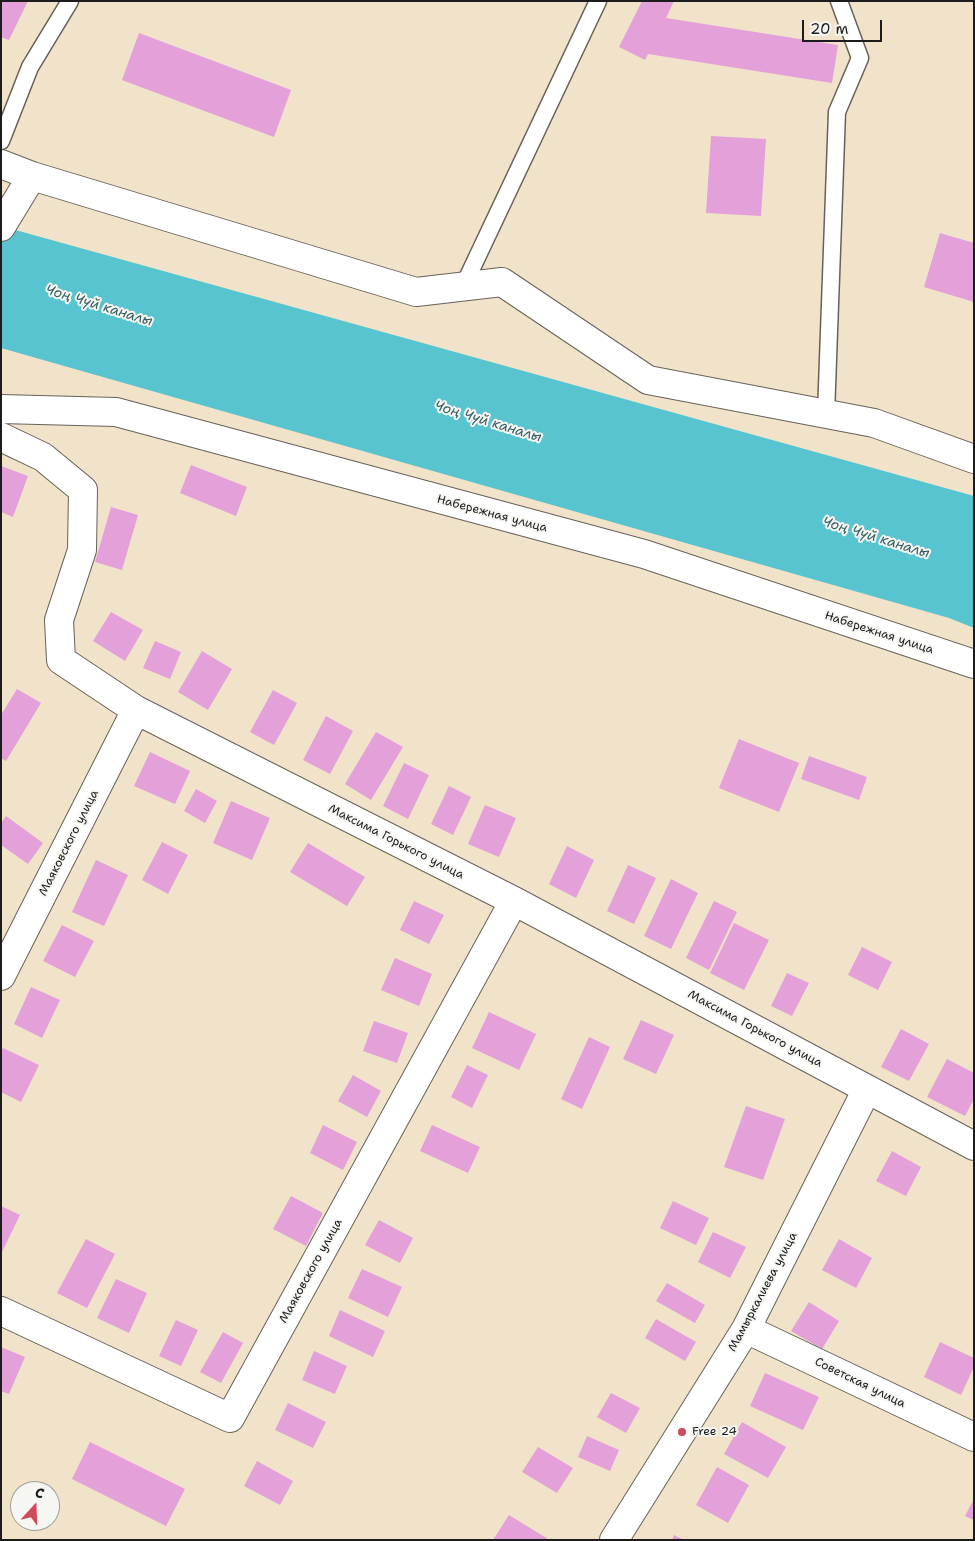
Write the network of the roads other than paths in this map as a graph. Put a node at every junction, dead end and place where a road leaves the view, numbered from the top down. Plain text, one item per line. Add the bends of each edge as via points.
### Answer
1 (70, 1) edge
2 (598, 1) edge
3 (839, 1) edge
4 (1, 141) edge
5 (1, 164) edge
6 (32, 176) junction
7 (1, 227) edge
8 (463, 286) junction
9 (1, 409) edge
10 (826, 414) junction
11 (1, 437) edge
12 (974, 458) edge
13 (974, 664) edge
14 (136, 710) junction
15 (514, 901) junction
16 (1, 976) edge
17 (867, 1089) junction
18 (974, 1146) edge
19 (1, 1311) edge
20 (746, 1328) junction
21 (974, 1437) edge
22 (614, 1540) edge

1 - 4 lane via 30,67
2 - 8 lane
3 - 10 lane via 860,58 837,112
5 - 6 street
6 - 7 street
6 - 8 street via 416,292
8 - 10 street via 502,282 648,380
9 - 13 street, Набережная улица via 116,412 644,554
10 - 12 street via 874,423
11 - 14 street, Максима Горького улица via 43,457 83,490 82,550 59,620 61,660
14 - 15 street, Максима Горького улица
14 - 16 street, Маяковского улица
15 - 17 street, Максима Горького улица
15 - 19 street, Маяковского улица via 230,1418
17 - 18 street, Максима Горького улица
17 - 20 street, Мамыркалиева улица
20 - 21 street, Советская улица
20 - 22 street, Мамыркалиева улица

